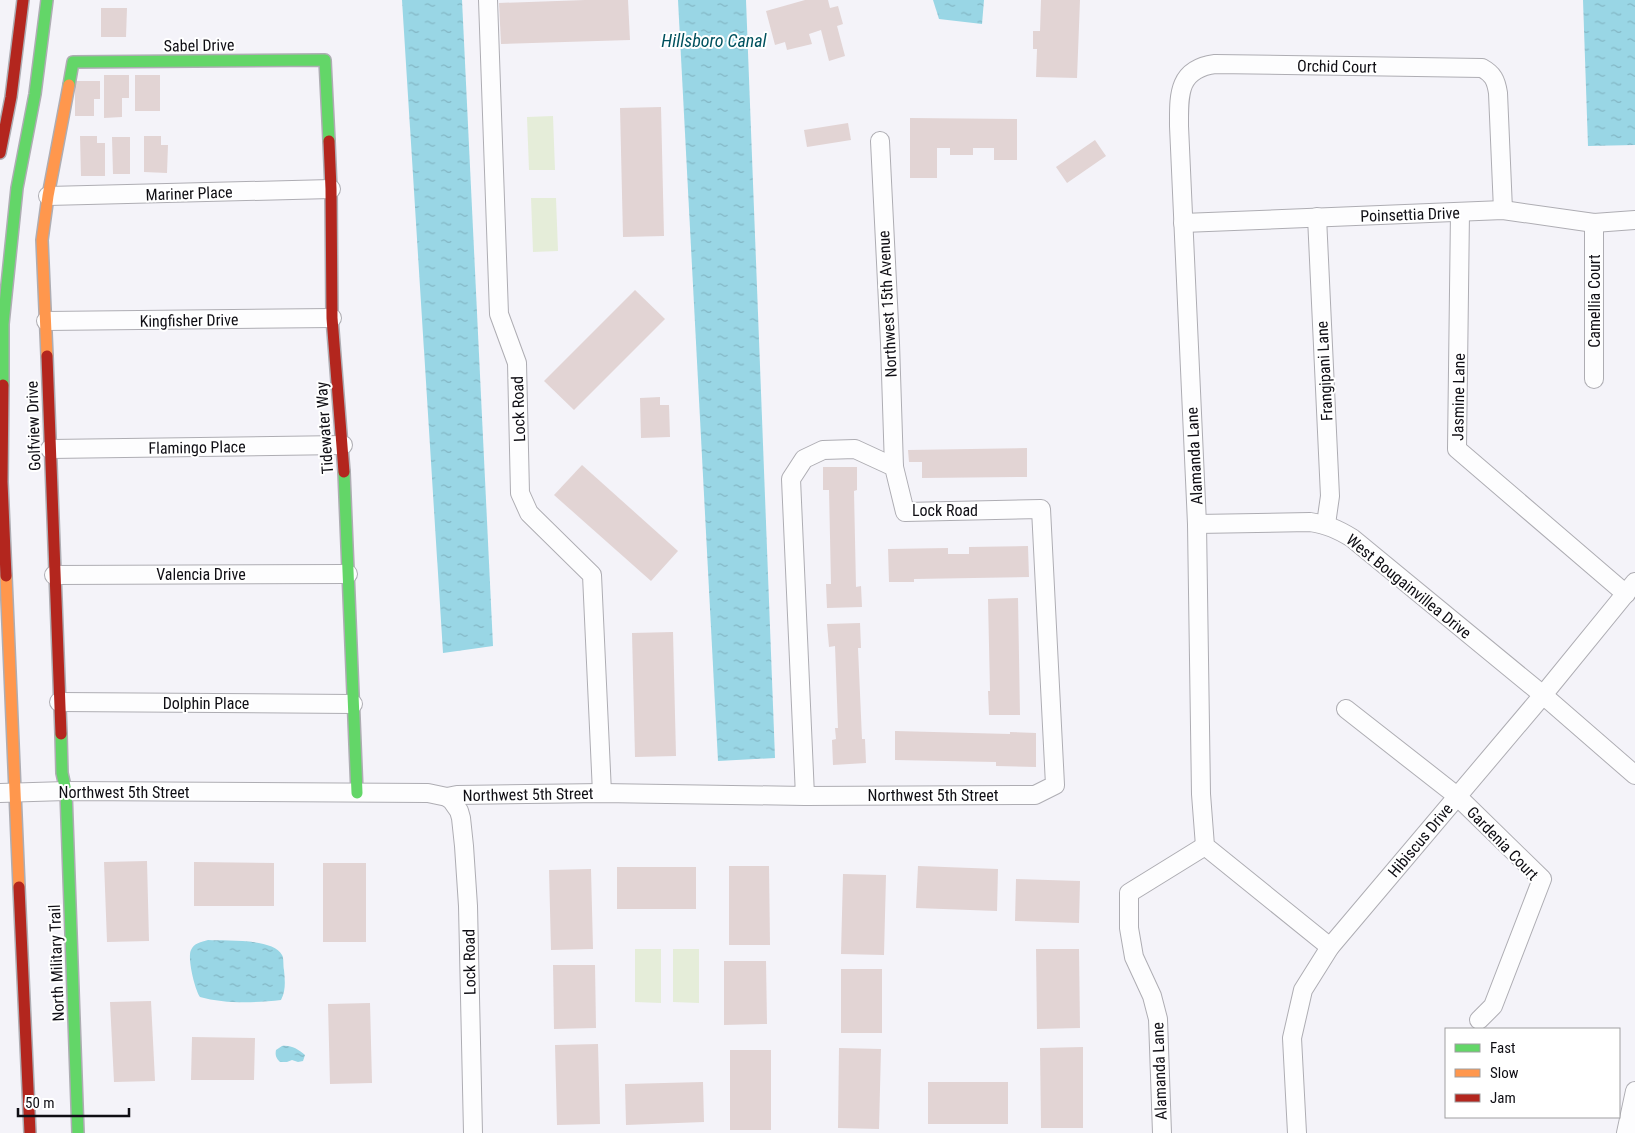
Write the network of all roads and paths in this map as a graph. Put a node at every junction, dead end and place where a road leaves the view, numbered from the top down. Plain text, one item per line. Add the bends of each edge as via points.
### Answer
1 (22, 0) edge
2 (47, 0) edge
3 (488, 0) edge
4 (324, 60) joint
5 (73, 62) joint
6 (1193, 71) joint
7 (880, 141) dead end
8 (0, 153) edge
9 (331, 189) junction
10 (48, 196) junction
11 (1503, 210) junction
12 (1460, 212) junction
13 (1317, 217) junction
14 (1635, 220) edge
15 (1183, 223) junction
16 (1594, 223) junction
17 (332, 318) junction
18 (46, 321) junction
19 (1594, 380) dead end
20 (343, 445) junction
21 (50, 449) junction
22 (894, 467) junction
23 (1197, 524) junction
24 (1326, 524) junction
25 (54, 574) junction
26 (348, 574) junction
27 (1630, 588) edge
28 (1544, 695) junction
29 (59, 702) junction
30 (354, 704) junction
31 (1346, 709) dead end
32 (1635, 775) edge
33 (1055, 785) joint
34 (66, 791) junction
35 (7, 793) edge
36 (357, 793) junction
37 (602, 793) junction
38 (805, 796) junction
39 (1457, 796) junction
40 (447, 797) junction
41 (1206, 846) junction
42 (1330, 947) junction
43 (1479, 1020) dead end
44 (1635, 1090) edge
45 (30, 1133) edge
46 (78, 1133) edge
47 (473, 1133) edge
48 (1162, 1133) edge
49 (1298, 1133) edge
50 (1626, 1133) edge

1 - 8 street via 11,98
2 - 35 street, North Military Trail via 35,94 17,188 3,324
3 - 37 street, Lock Road via 500,314 517,363 520,493 529,513 592,575
4 - 5 street, Sabel Drive
4 - 9 street, Tidewater Way
5 - 10 street, Golfview Drive
6 - 11 street, Orchid Court via 1215,64 1482,68 1490,73 1498,92
6 - 15 street, Alamanda Lane via 1182,86 1179,98
7 - 22 street, Northwest 15th Avenue
9 - 10 street, Mariner Place
9 - 17 street, Tidewater Way
10 - 18 street, Golfview Drive via 42,240
11 - 12 street, Poinsettia Drive
11 - 16 street, Poinsettia Drive
12 - 13 street, Poinsettia Drive
12 - 27 street, Jasmine Lane via 1457,449
13 - 15 street, Poinsettia Drive
13 - 24 street, Frangipani Lane via 1330,496
14 - 16 street, Poinsettia Drive
15 - 23 street, Alamanda Lane
16 - 19 street, Camellia Court
17 - 18 street, Kingfisher Drive
17 - 20 street, Tidewater Way
18 - 21 street, Golfview Drive
20 - 21 street, Flamingo Place
20 - 26 street, Tidewater Way
21 - 25 street, Golfview Drive
22 - 33 street, Lock Road via 905,512 1041,509
22 - 38 street via 855,449 823,450 804,459 791,479
23 - 24 street, West Bougainvillea Drive
23 - 41 street, Alamanda Lane via 1201,794
24 - 28 street, West Bougainvillea Drive via 1352,538
25 - 26 street, Valencia Drive
25 - 29 street, Golfview Drive
26 - 30 street, Tidewater Way
27 - 28 street, Hibiscus Drive
28 - 32 street, West Bougainvillea Drive
28 - 39 street, Hibiscus Drive
29 - 30 street, Dolphin Place
29 - 34 street, Golfview Drive via 62,773
30 - 36 street, Tidewater Way
31 - 39 street, Gardenia Court
33 - 38 street, Northwest 5th Street via 1035,795
34 - 35 street, Northwest 5th Street
34 - 36 street, Northwest 5th Street
34 - 46 street, North Military Trail
35 - 45 street, North Military Trail
36 - 40 street, Northwest 5th Street via 428,792
37 - 38 street, Northwest 5th Street
37 - 40 street, Northwest 5th Street
39 - 42 street, Hibiscus Drive
39 - 43 street, Gardenia Court via 1542,879 1493,1006
40 - 47 street, Lock Road via 461,818 465,863
41 - 42 street
41 - 48 street, Alamanda Lane via 1129,893 1129,928 1134,957 1152,996 1158,1019
42 - 49 street, Hibiscus Drive via 1303,990 1292,1038
44 - 50 street

